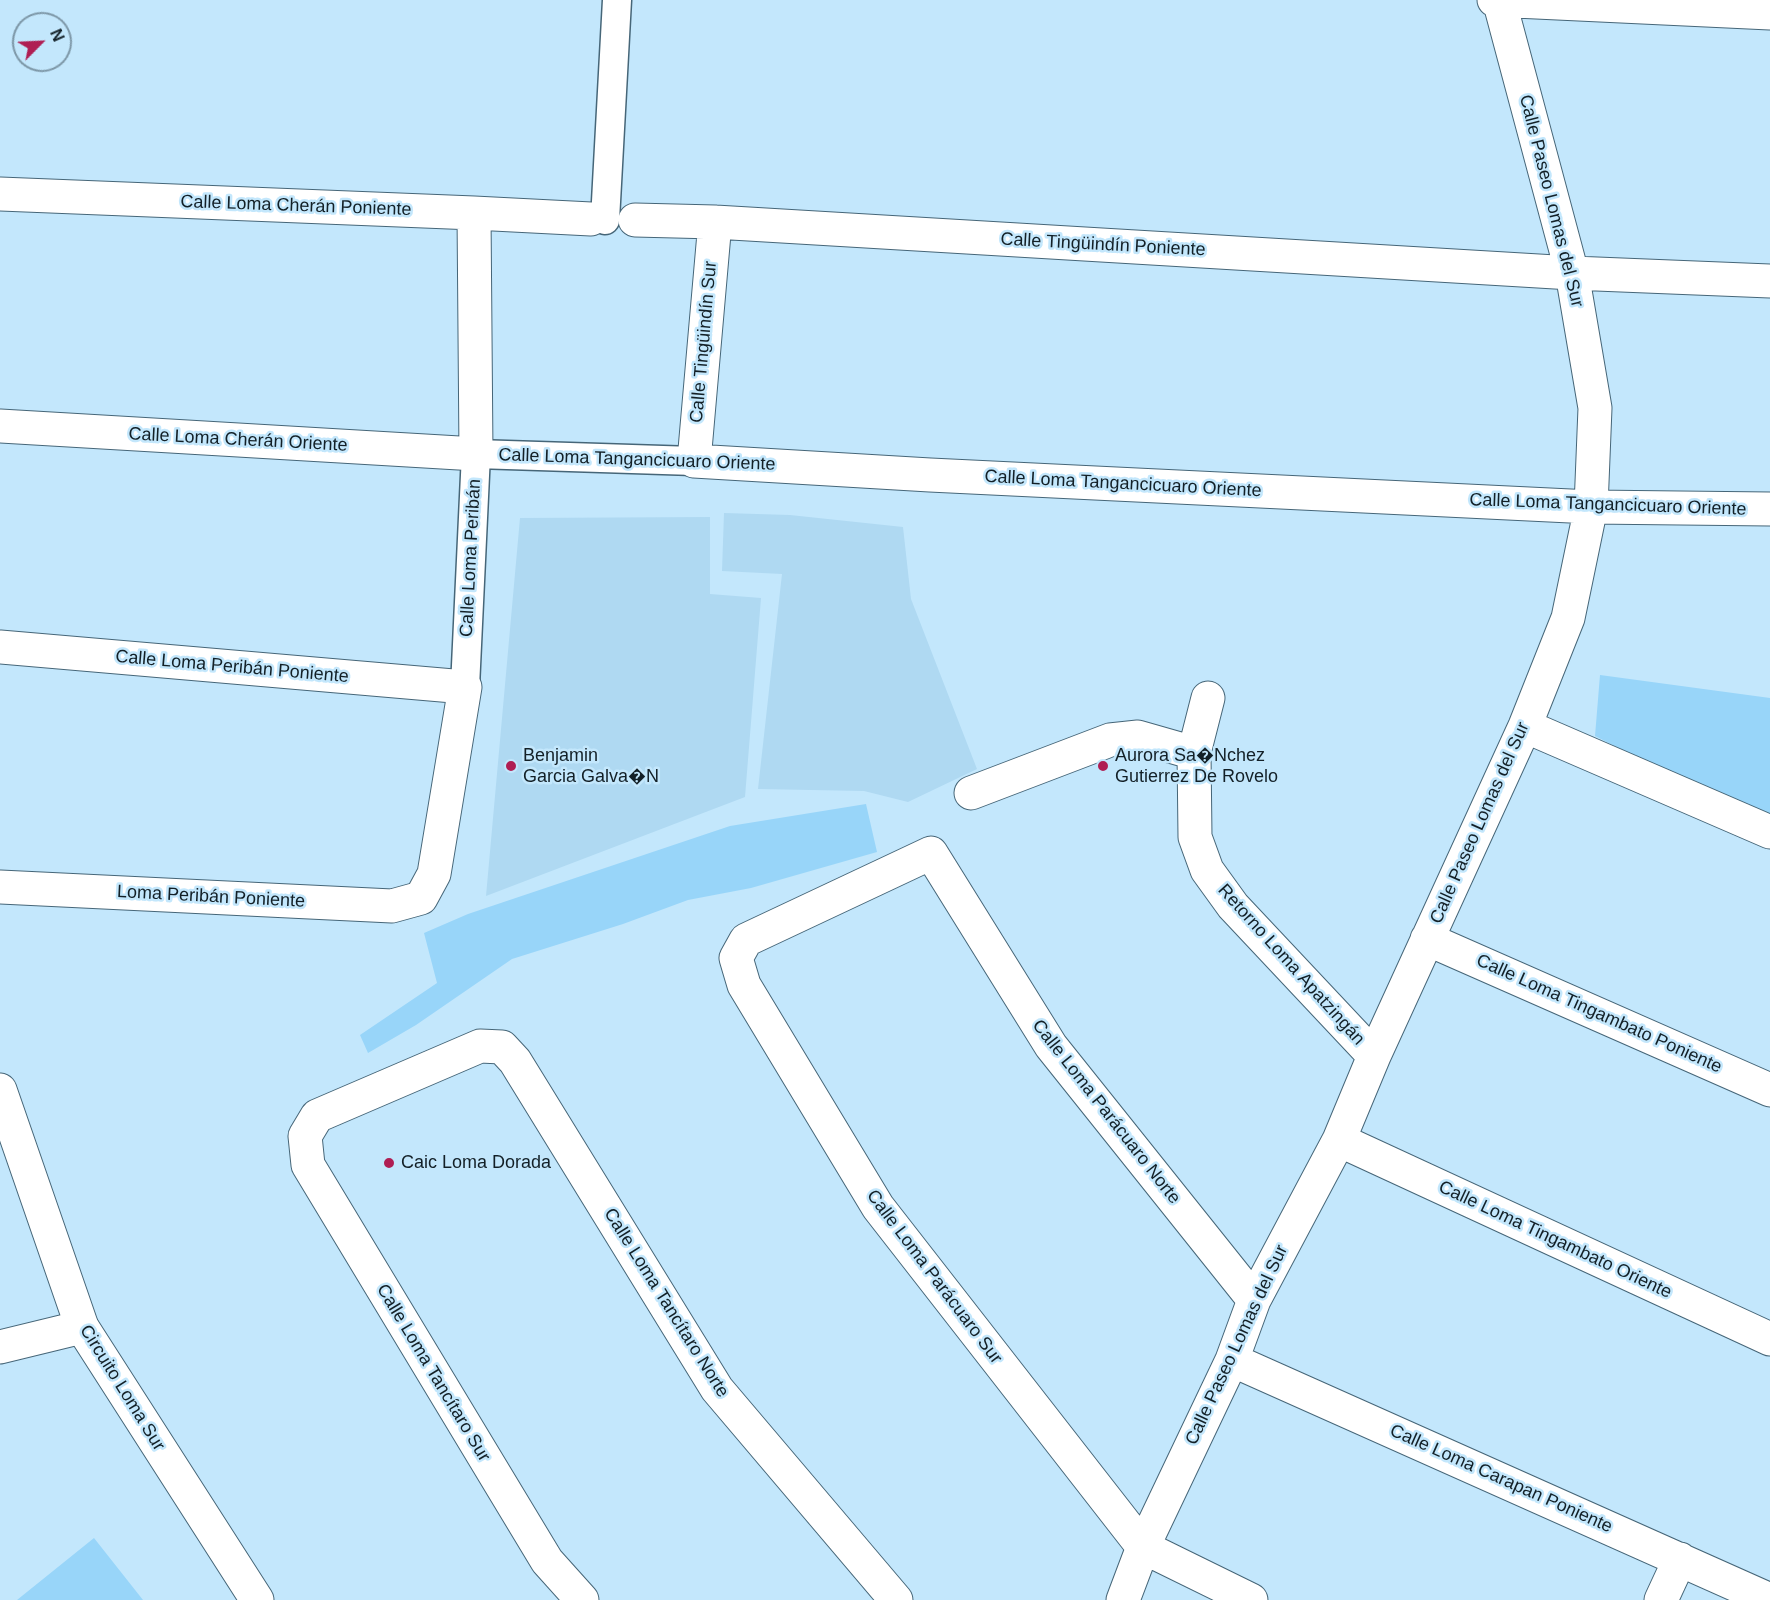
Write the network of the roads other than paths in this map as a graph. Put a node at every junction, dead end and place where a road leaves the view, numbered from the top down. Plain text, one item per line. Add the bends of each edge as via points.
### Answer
1 (617, 0) edge
2 (1494, 0) edge
3 (1499, 0) edge
4 (1770, 13) edge
5 (0, 194) edge
6 (474, 213) junction
7 (610, 220) junction
8 (715, 222) junction
9 (1572, 273) junction
10 (1770, 281) edge
11 (0, 426) edge
12 (476, 454) junction
13 (694, 461) junction
14 (1591, 507) junction
15 (1770, 509) edge
16 (0, 647) edge
17 (465, 687) junction
18 (1208, 698) dead end
19 (1525, 726) junction
20 (1194, 753) junction
21 (971, 793) dead end
22 (1770, 832) edge
23 (0, 887) edge
24 (421, 898) joint
25 (1427, 939) junction
26 (736, 958) joint
27 (502, 1047) joint
28 (1374, 1056) junction
29 (0, 1090) edge
30 (1770, 1090) edge
31 (1339, 1140) junction
32 (1254, 1300) junction
33 (82, 1327) junction
34 (1770, 1340) edge
35 (0, 1347) edge
36 (1232, 1360) junction
37 (1143, 1547) junction
38 (1680, 1559) junction
39 (1759, 1598) edge
40 (257, 1600) edge
41 (582, 1600) edge
42 (896, 1600) edge
43 (1123, 1600) edge
44 (1251, 1600) edge
45 (1661, 1600) edge

1 - 7 street
2 - 3 street
3 - 4 street
3 - 9 street, Calle Paseo Lomas del Sur
5 - 6 street, Calle Loma Cherán Poniente
6 - 7 street, Calle Loma Cherán Poniente
6 - 12 street, Calle Loma Peribán
7 - 8 street, Calle Tingüindín Poniente
8 - 9 street, Calle Tingüindín Poniente
8 - 13 street, Calle Tingüindín Sur
9 - 10 street, Calle Tingüindín Poniente
9 - 14 street, Calle Paseo Lomas del Sur via 1595,408
11 - 12 street, Calle Loma Cherán Oriente
12 - 13 street, Calle Loma Tangancicuaro Oriente
12 - 17 street, Calle Loma Peribán
13 - 14 street, Calle Loma Tangancicuaro Oriente
14 - 15 street, Calle Loma Tangancicuaro Oriente
14 - 19 street, Calle Paseo Lomas del Sur via 1568,618
16 - 17 street, Calle Loma Peribán Poniente
17 - 24 street, Calle Loma Peribán via 434,874
18 - 20 street, Retorno Loma Apatzingán
19 - 22 street
19 - 25 street, Calle Paseo Lomas del Sur
20 - 21 street via 1138,737 1110,740
20 - 28 street, Retorno Loma Apatzingán via 1196,837 1207,870 1233,906
23 - 24 street, Loma Peribán Poniente via 392,906
25 - 28 street, Calle Paseo Lomas del Sur
25 - 30 street, Calle Loma Tingambato Poniente
26 - 32 street, Calle Loma Parácuaro Norte via 746,940 931,854 1051,1046
26 - 37 street, Calle Loma Parácuaro Sur via 744,985 878,1207
27 - 41 street, Calle Loma Tancítaro Sur via 480,1046 317,1116 305,1136 308,1165 547,1561
27 - 42 street, Calle Loma Tancítaro Norte via 515,1061 717,1389
28 - 31 street, Calle Paseo Lomas del Sur
29 - 33 street, Circuito Loma Sur
31 - 32 street, Calle Paseo Lomas del Sur
31 - 34 street, Calle Loma Tingambato Oriente
32 - 36 street, Calle Paseo Lomas del Sur
33 - 35 street
33 - 40 street, Circuito Loma Sur
36 - 37 street, Calle Paseo Lomas del Sur
36 - 38 street, Calle Loma Carapan Poniente
37 - 43 street, Calle Paseo Lomas del Sur
37 - 44 street
38 - 39 street, Calle Loma Carapan Poniente
38 - 45 street

